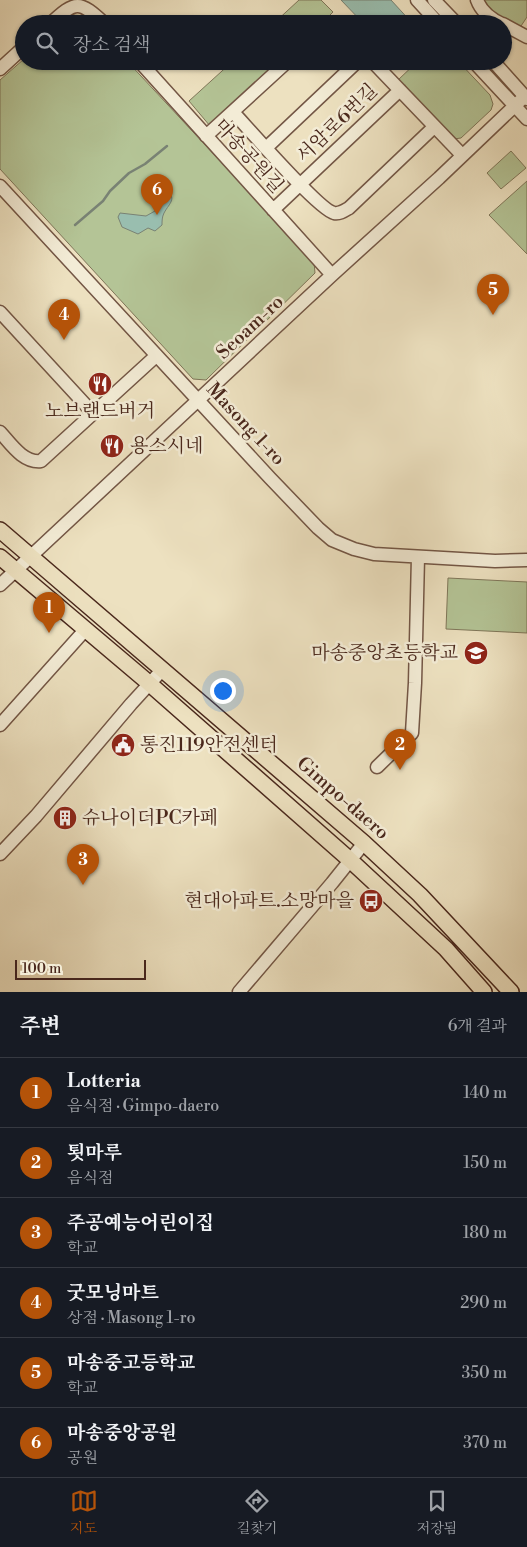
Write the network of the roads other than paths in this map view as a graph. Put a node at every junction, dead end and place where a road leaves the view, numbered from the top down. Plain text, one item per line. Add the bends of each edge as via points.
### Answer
1 (417, 0) edge
2 (434, 0) edge
3 (477, 0) edge
4 (60, 15) edge
5 (95, 15) edge
6 (431, 15) edge
7 (448, 15) edge
8 (487, 15) edge
9 (512, 29) edge
10 (527, 37) edge
11 (15, 55) edge
12 (0, 69) edge
13 (147, 70) edge
14 (278, 70) edge
15 (348, 70) edge
16 (381, 70) edge
17 (481, 70) edge
18 (501, 70) edge
19 (400, 90) junction
20 (526, 98) edge
21 (515, 106) junction
22 (233, 112) junction
23 (527, 119) edge
24 (434, 127) junction
25 (206, 136) junction
26 (266, 148) junction
27 (462, 155) junction
28 (300, 184) junction
29 (0, 186) edge
30 (273, 210) junction
31 (332, 275) junction
32 (0, 312) edge
33 (156, 356) junction
34 (199, 401) junction
35 (92, 413) junction
36 (0, 432) edge
37 (0, 530) edge
38 (30, 556) junction
39 (0, 557) edge
40 (418, 557) junction
41 (527, 560) edge
42 (16, 571) junction
43 (0, 584) edge
44 (85, 630) junction
45 (163, 670) junction
46 (150, 684) junction
47 (0, 725) edge
48 (377, 767) dead end
49 (364, 843) junction
50 (0, 854) edge
51 (350, 860) junction
52 (239, 992) edge
53 (484, 992) edge
54 (511, 992) edge

1 - 6 street
2 - 7 street
3 - 8 street
4 - 5 street via 79,4
9 - 10 street
11 - 12 street
13 - 25 street, 마송공원길
14 - 22 street
15 - 26 street, 서암로6번길
16 - 19 street, 서암로6번길
17 - 21 street
18 - 20 street
19 - 24 street, 서암로6번길
19 - 28 street, 서암로6번길
20 - 21 street, Seoam-ro
21 - 23 street
21 - 27 street, Seoam-ro
22 - 25 street
22 - 26 street, 서암로6번길
24 - 27 street, 서암로6번길
24 - 28 street, 서암로6번길 via 342,212 334,213 325,208
25 - 30 street, 마송공원길
26 - 28 street, 서암로6번길
27 - 31 street, Seoam-ro
28 - 30 street, 서암로6번길
29 - 33 street, Masong 1-ro
30 - 31 street, 마송공원길
31 - 34 street, Seoam-ro
32 - 35 street
33 - 34 street, Masong 1-ro
33 - 35 street
34 - 38 street, Seoam-ro
34 - 40 street, Masong 1-ro via 332,540 374,554
35 - 36 street via 41,461 20,455
37 - 38 main road, Gimpo-daero
38 - 42 street, Seoam-ro
38 - 45 main road, Gimpo-daero
39 - 42 main road
40 - 41 street, Masong 1-ro
40 - 48 street via 412,733
42 - 43 street, Seoam-ro
42 - 44 main road
44 - 46 main road
44 - 47 street
45 - 46 street
45 - 49 main road, Gimpo-daero
46 - 50 street
46 - 51 main road
49 - 51 street
49 - 54 main road, Gimpo-daero via 420,895
51 - 52 street
51 - 53 main road via 446,949

